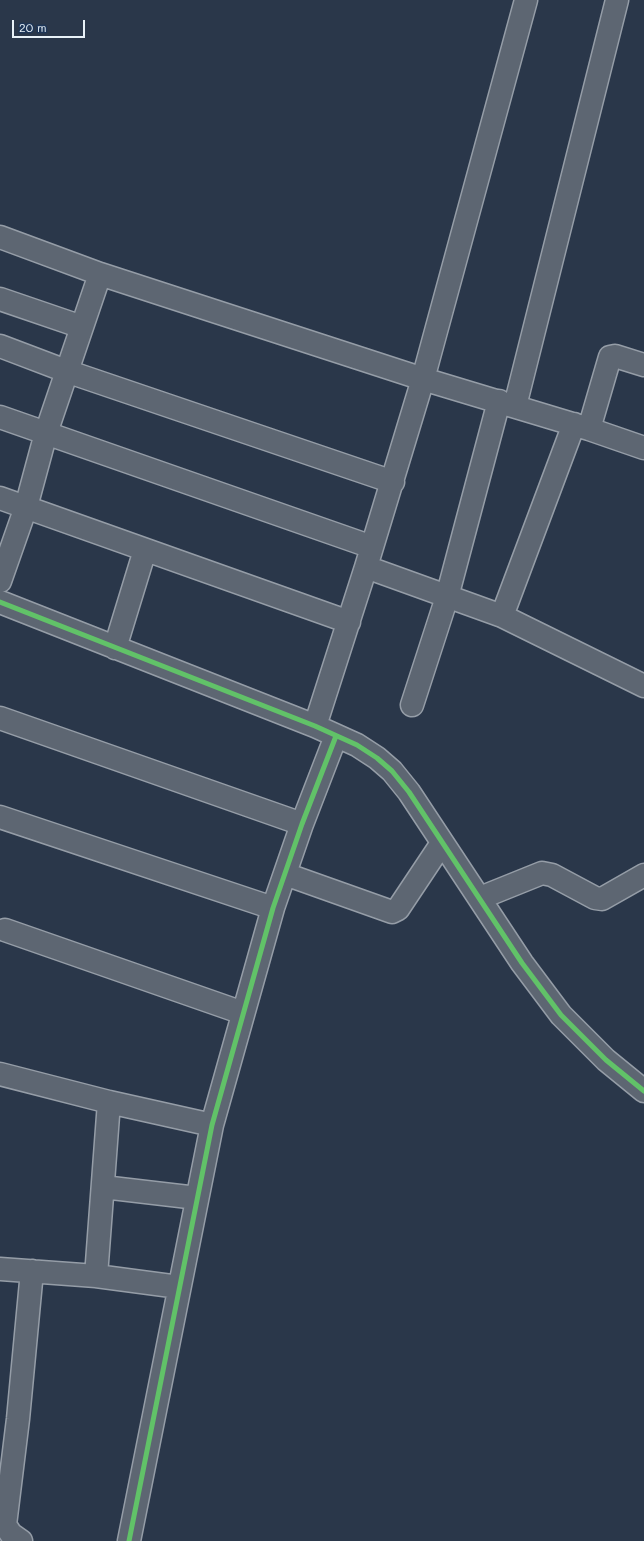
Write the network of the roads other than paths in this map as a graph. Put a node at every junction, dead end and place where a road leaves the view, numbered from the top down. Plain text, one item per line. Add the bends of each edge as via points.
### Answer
1 (526, 0) edge
2 (617, 0) edge
3 (0, 237) edge
4 (100, 274) junction
5 (0, 299) edge
6 (82, 327) junction
7 (0, 346) edge
8 (644, 365) edge
9 (66, 372) junction
10 (423, 379) junction
11 (507, 404) junction
12 (0, 417) edge
13 (582, 427) junction
14 (46, 434) junction
15 (644, 448) edge
16 (393, 482) junction
17 (0, 498) edge
18 (26, 507) junction
19 (145, 550) junction
20 (369, 557) junction
21 (0, 581) edge
22 (447, 597) junction
23 (0, 602) edge
24 (502, 616) junction
25 (349, 622) junction
26 (115, 648) junction
27 (644, 686) edge
28 (412, 705) dead end
29 (0, 718) edge
30 (315, 726) junction
31 (336, 736) junction
32 (0, 817) edge
33 (302, 824) junction
34 (442, 843) junction
35 (285, 874) junction
36 (644, 875) edge
37 (480, 898) junction
38 (273, 908) junction
39 (5, 930) dead end
40 (243, 1013) junction
41 (0, 1074) edge
42 (644, 1091) edge
43 (109, 1102) junction
44 (212, 1125) junction
45 (103, 1187) junction
46 (197, 1198) junction
47 (0, 1269) edge
48 (32, 1272) junction
49 (96, 1276) junction
50 (179, 1287) junction
51 (9, 1418) edge
52 (3, 1524) edge
53 (21, 1541) edge
54 (129, 1541) edge

1 - 10 street
2 - 11 street
3 - 4 street
4 - 6 street
4 - 10 street
5 - 6 street
6 - 9 street
7 - 9 street
8 - 13 street via 615,356 610,357
9 - 14 street
9 - 16 street
10 - 11 street
10 - 16 street
11 - 13 street
11 - 22 street
12 - 14 street
13 - 15 street
13 - 24 street
14 - 18 street
14 - 20 street
16 - 20 street
17 - 18 street
18 - 19 street
18 - 21 street
19 - 25 street
19 - 26 street
20 - 22 street
20 - 25 street
22 - 24 street
22 - 28 street
23 - 26 street
24 - 27 street
25 - 30 street
26 - 30 street
29 - 33 street
30 - 31 street
31 - 33 street
31 - 34 street via 357,745 392,770
32 - 38 street
33 - 35 street
34 - 35 street via 398,909 392,912
34 - 37 street
35 - 38 street
36 - 37 street via 602,899 595,898 552,875 542,873
37 - 42 street via 522,963 561,1015 606,1060
38 - 40 street
39 - 40 street
40 - 44 street
41 - 43 street
43 - 44 street
43 - 45 street
44 - 46 street
45 - 46 street
45 - 49 street
46 - 50 street
47 - 48 street
48 - 49 street
48 - 51 street
49 - 50 street
50 - 54 street
51 - 52 street
52 - 53 street

